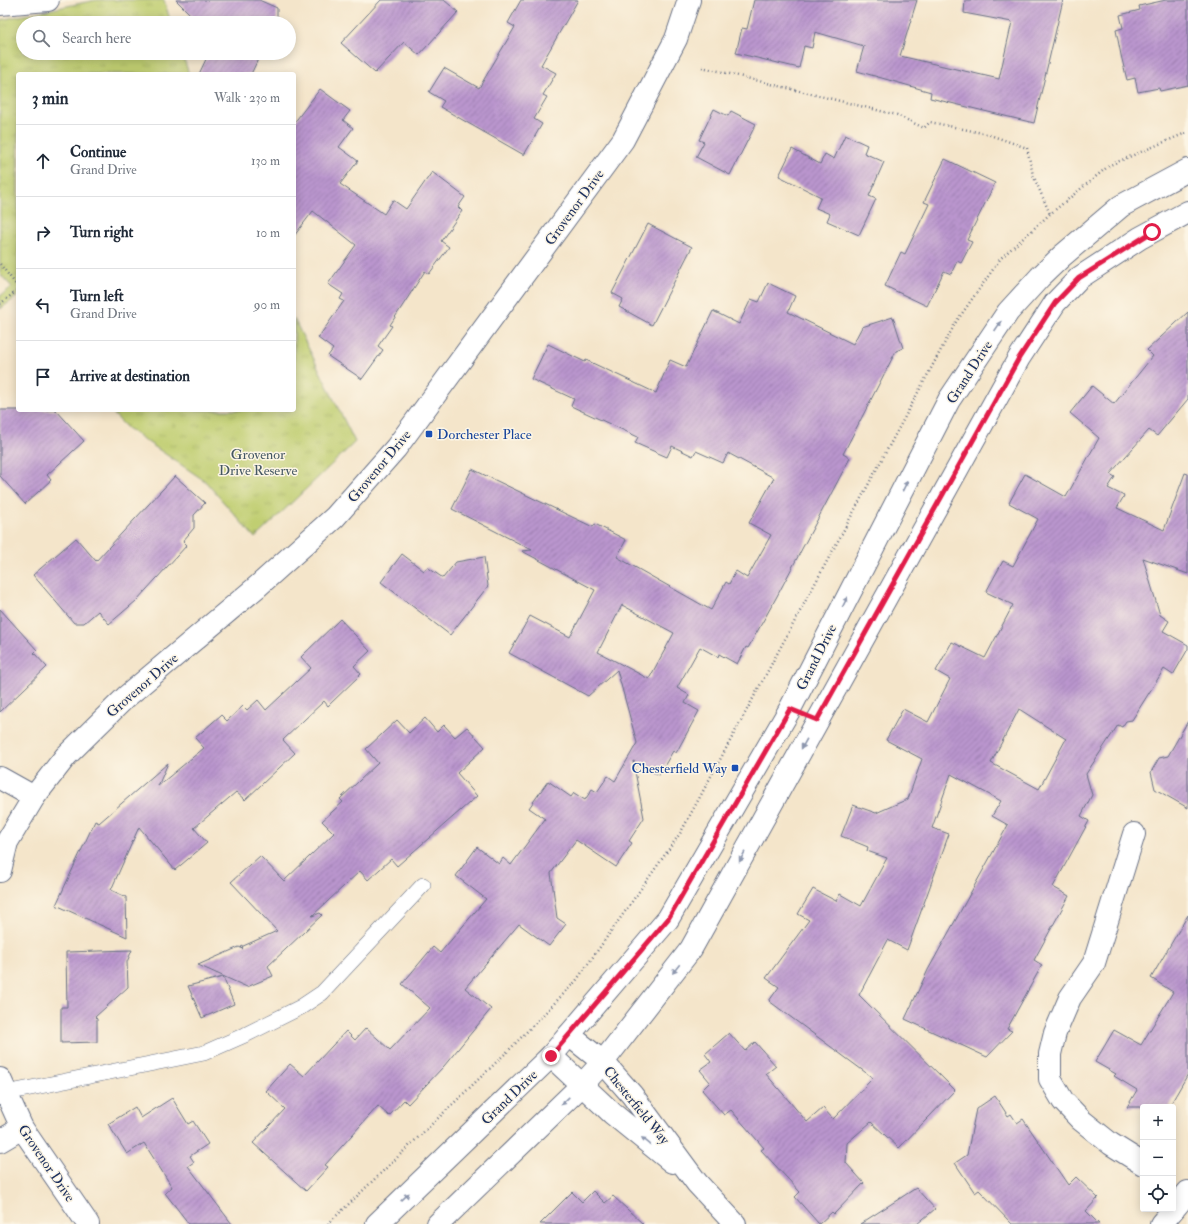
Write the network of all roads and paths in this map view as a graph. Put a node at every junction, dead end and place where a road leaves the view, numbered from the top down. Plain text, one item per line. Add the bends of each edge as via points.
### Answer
1 (48, 0) edge
2 (689, 0) edge
3 (0, 4) edge
4 (702, 67) dead end
5 (1188, 132) edge
6 (1188, 170) edge
7 (1188, 212) edge
8 (1050, 214) junction
9 (1062, 256) junction
10 (0, 264) edge
11 (1079, 278) junction
12 (16, 285) edge
13 (16, 290) edge
14 (0, 304) edge
15 (790, 709) junction
16 (817, 720) junction
17 (0, 778) edge
18 (34, 797) junction
19 (1134, 834) dead end
20 (0, 871) edge
21 (423, 885) dead end
22 (569, 1035) junction
23 (551, 1056) junction
24 (603, 1062) junction
25 (582, 1085) junction
26 (3, 1086) edge
27 (22, 1128) junction
28 (0, 1141) edge
29 (1140, 1162) edge
30 (697, 1183) junction
31 (1176, 1186) edge
32 (1188, 1192) edge
33 (88, 1224) edge
34 (328, 1224) edge
35 (377, 1224) edge
36 (438, 1224) edge
37 (735, 1224) edge
38 (1162, 1224) edge

1 - 3 main road
2 - 18 main road, Grovenor Drive via 676,39 623,140 396,448 335,517 258,586 126,697 66,756
4 - 8 path via 897,115 924,128 930,122 987,134 1027,148 1034,175
5 - 8 path via 1110,165
6 - 9 main road, Grand Drive via 1121,206
7 - 11 main road via 1140,238
8 - 34 path via 1002,258 956,322 681,832 576,981 509,1050
9 - 11 main road
15 -> 9 main road, Grand Drive via 949,400 1008,312
10 - 12 path
11 - 16 main road via 1055,303 1019,358
13 - 14 path
15 - 16 main road
15 - 22 main road, Grand Drive via 668,919
16 -> 24 main road via 691,949
17 - 18 main road
18 - 20 main road, Grovenor Drive via 7,842
19 - 29 main road via 1094,963 1070,998 1055,1033 1050,1054 1050,1079 1063,1101 1081,1120 1111,1144
21 - 26 lane via 322,993 301,1007 245,1035 204,1053
22 - 23 main road, Grand Drive
22 - 24 main road, Chesterfield Way
23 - 25 main road, Chesterfield Way
35 -> 23 main road, Grand Drive
24 - 25 main road
24 - 30 main road, Chesterfield Way via 632,1094
30 -> 25 main road, Chesterfield Way
25 -> 36 main road
26 - 27 main road, Grovenor Drive
27 - 28 main road
27 - 33 main road, Grovenor Drive
30 - 37 main road, Chesterfield Way
31 - 32 main road
32 - 38 main road

